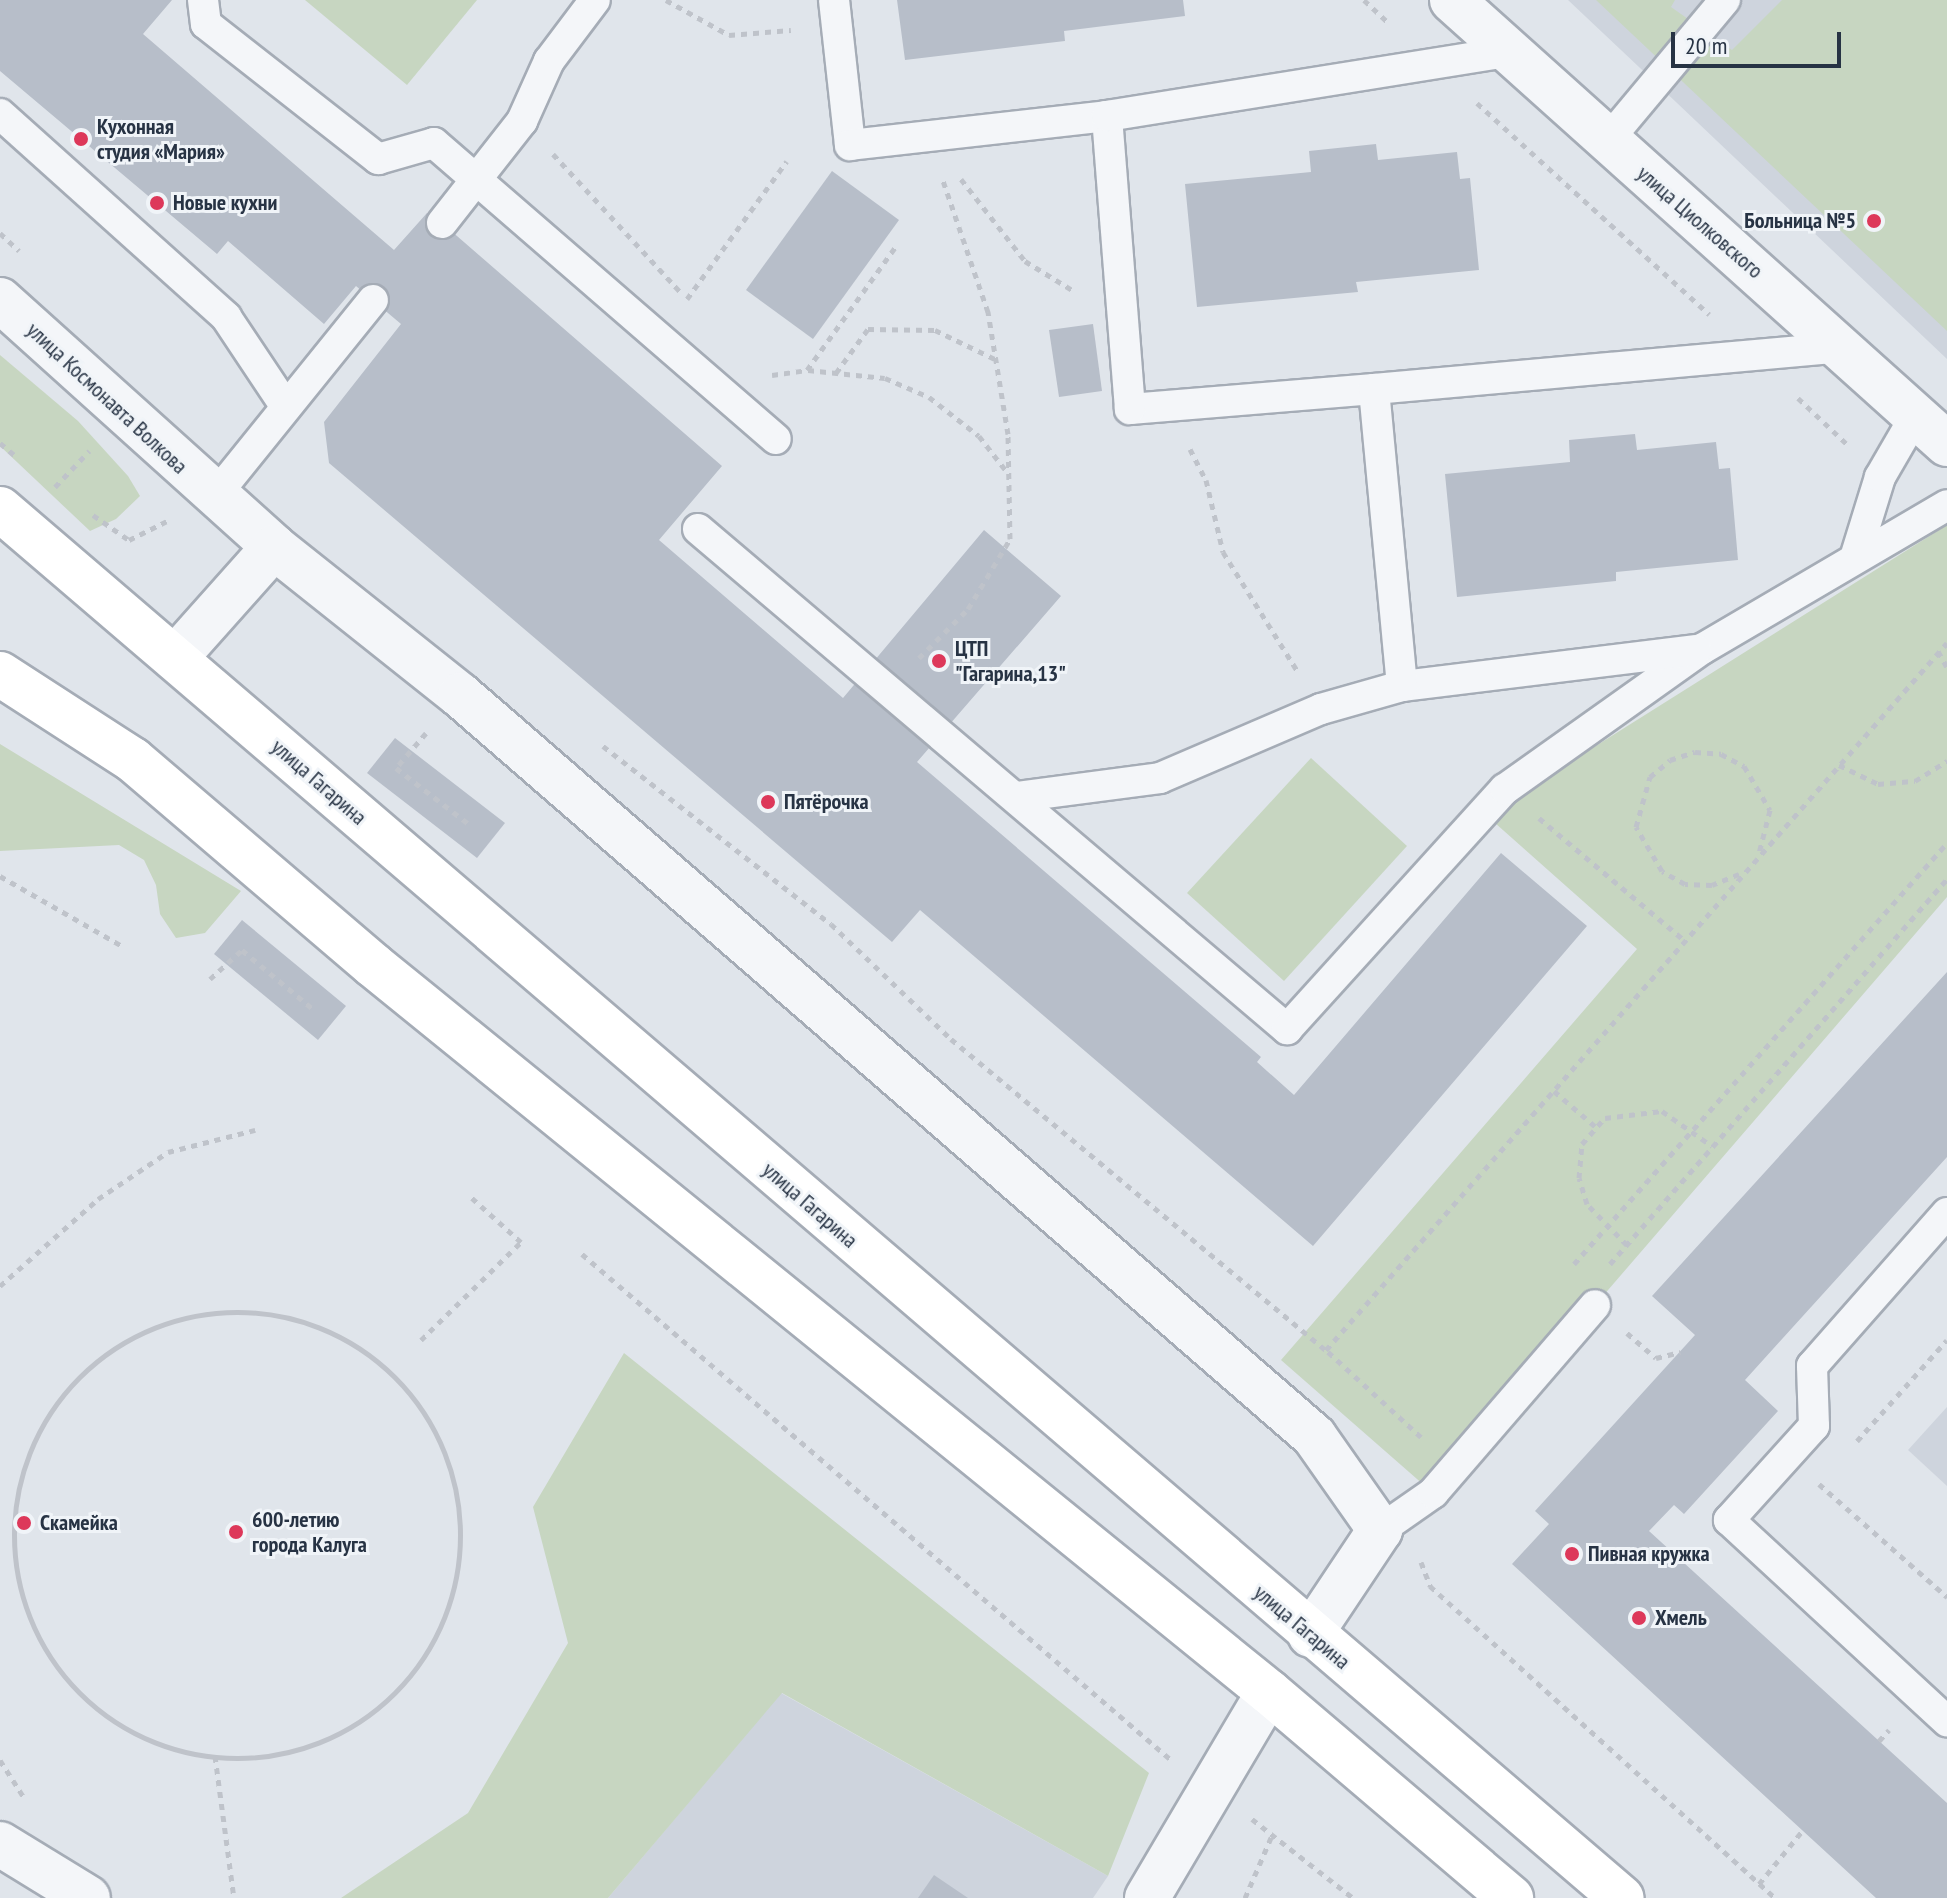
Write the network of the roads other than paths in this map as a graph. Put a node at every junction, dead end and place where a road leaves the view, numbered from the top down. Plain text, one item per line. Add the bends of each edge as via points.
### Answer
1 (203, 0) edge
2 (595, 0) edge
3 (1452, 0) edge
4 (1725, 0) edge
5 (835, 13) edge
6 (1511, 51) junction
7 (0, 114) edge
8 (1107, 116) junction
9 (1607, 141) junction
10 (473, 181) junction
11 (442, 223) dead end
12 (0, 300) edge
13 (373, 300) dead end
14 (1843, 347) junction
15 (1374, 389) junction
16 (286, 407) junction
17 (1932, 429) edge
18 (776, 439) dead end
19 (214, 497) junction
20 (1947, 505) edge
21 (0, 509) edge
22 (698, 529) dead end
23 (0, 538) edge
24 (274, 547) junction
25 (1855, 558) junction
26 (158, 645) junction
27 (1702, 649) junction
28 (0, 674) edge
29 (1402, 686) junction
30 (1016, 797) junction
31 (1947, 1213) edge
32 (1595, 1305) dead end
33 (1380, 1530) junction
34 (1310, 1635) junction
35 (1269, 1692) junction
36 (1947, 1721) edge
37 (0, 1844) edge
38 (88, 1898) edge
39 (1147, 1898) edge
40 (1511, 1898) edge
41 (1622, 1898) edge

1 - 10 lane via 206,24 378,159 434,143
2 - 10 lane via 549,61 522,121
3 - 6 street, улица Циолковского
4 - 9 lane
5 - 8 lane via 850,145
6 - 8 lane
6 - 9 street, улица Циолковского
7 - 16 lane via 226,317
8 - 15 lane via 1130,409
9 - 14 street, улица Циолковского
10 - 11 lane
10 - 18 lane
12 - 19 street, улица Космонавта Волкова
13 - 16 lane
14 - 15 lane
14 - 17 street, улица Циолковского
15 - 29 lane
16 - 19 lane
17 - 25 lane via 1880,477
19 - 24 street, улица Космонавта Волкова
20 - 25 lane
21 - 26 main road, улица Гагарина
22 - 30 lane
23 - 26 main road
24 - 26 street
24 - 33 street, улица Космонавта Волкова via 460,695 1314,1436
25 - 27 lane
26 - 34 main road, улица Гагарина
27 - 29 lane
27 - 30 lane via 1505,789 1287,1029
28 - 35 main road via 133,760 373,965
29 - 30 lane via 1321,709 1160,778
31 - 36 lane via 1812,1366 1814,1426 1729,1520
32 - 33 lane via 1433,1493
33 - 34 street
34 - 41 main road, улица Гагарина
35 - 39 street
35 - 40 main road
37 - 38 street

